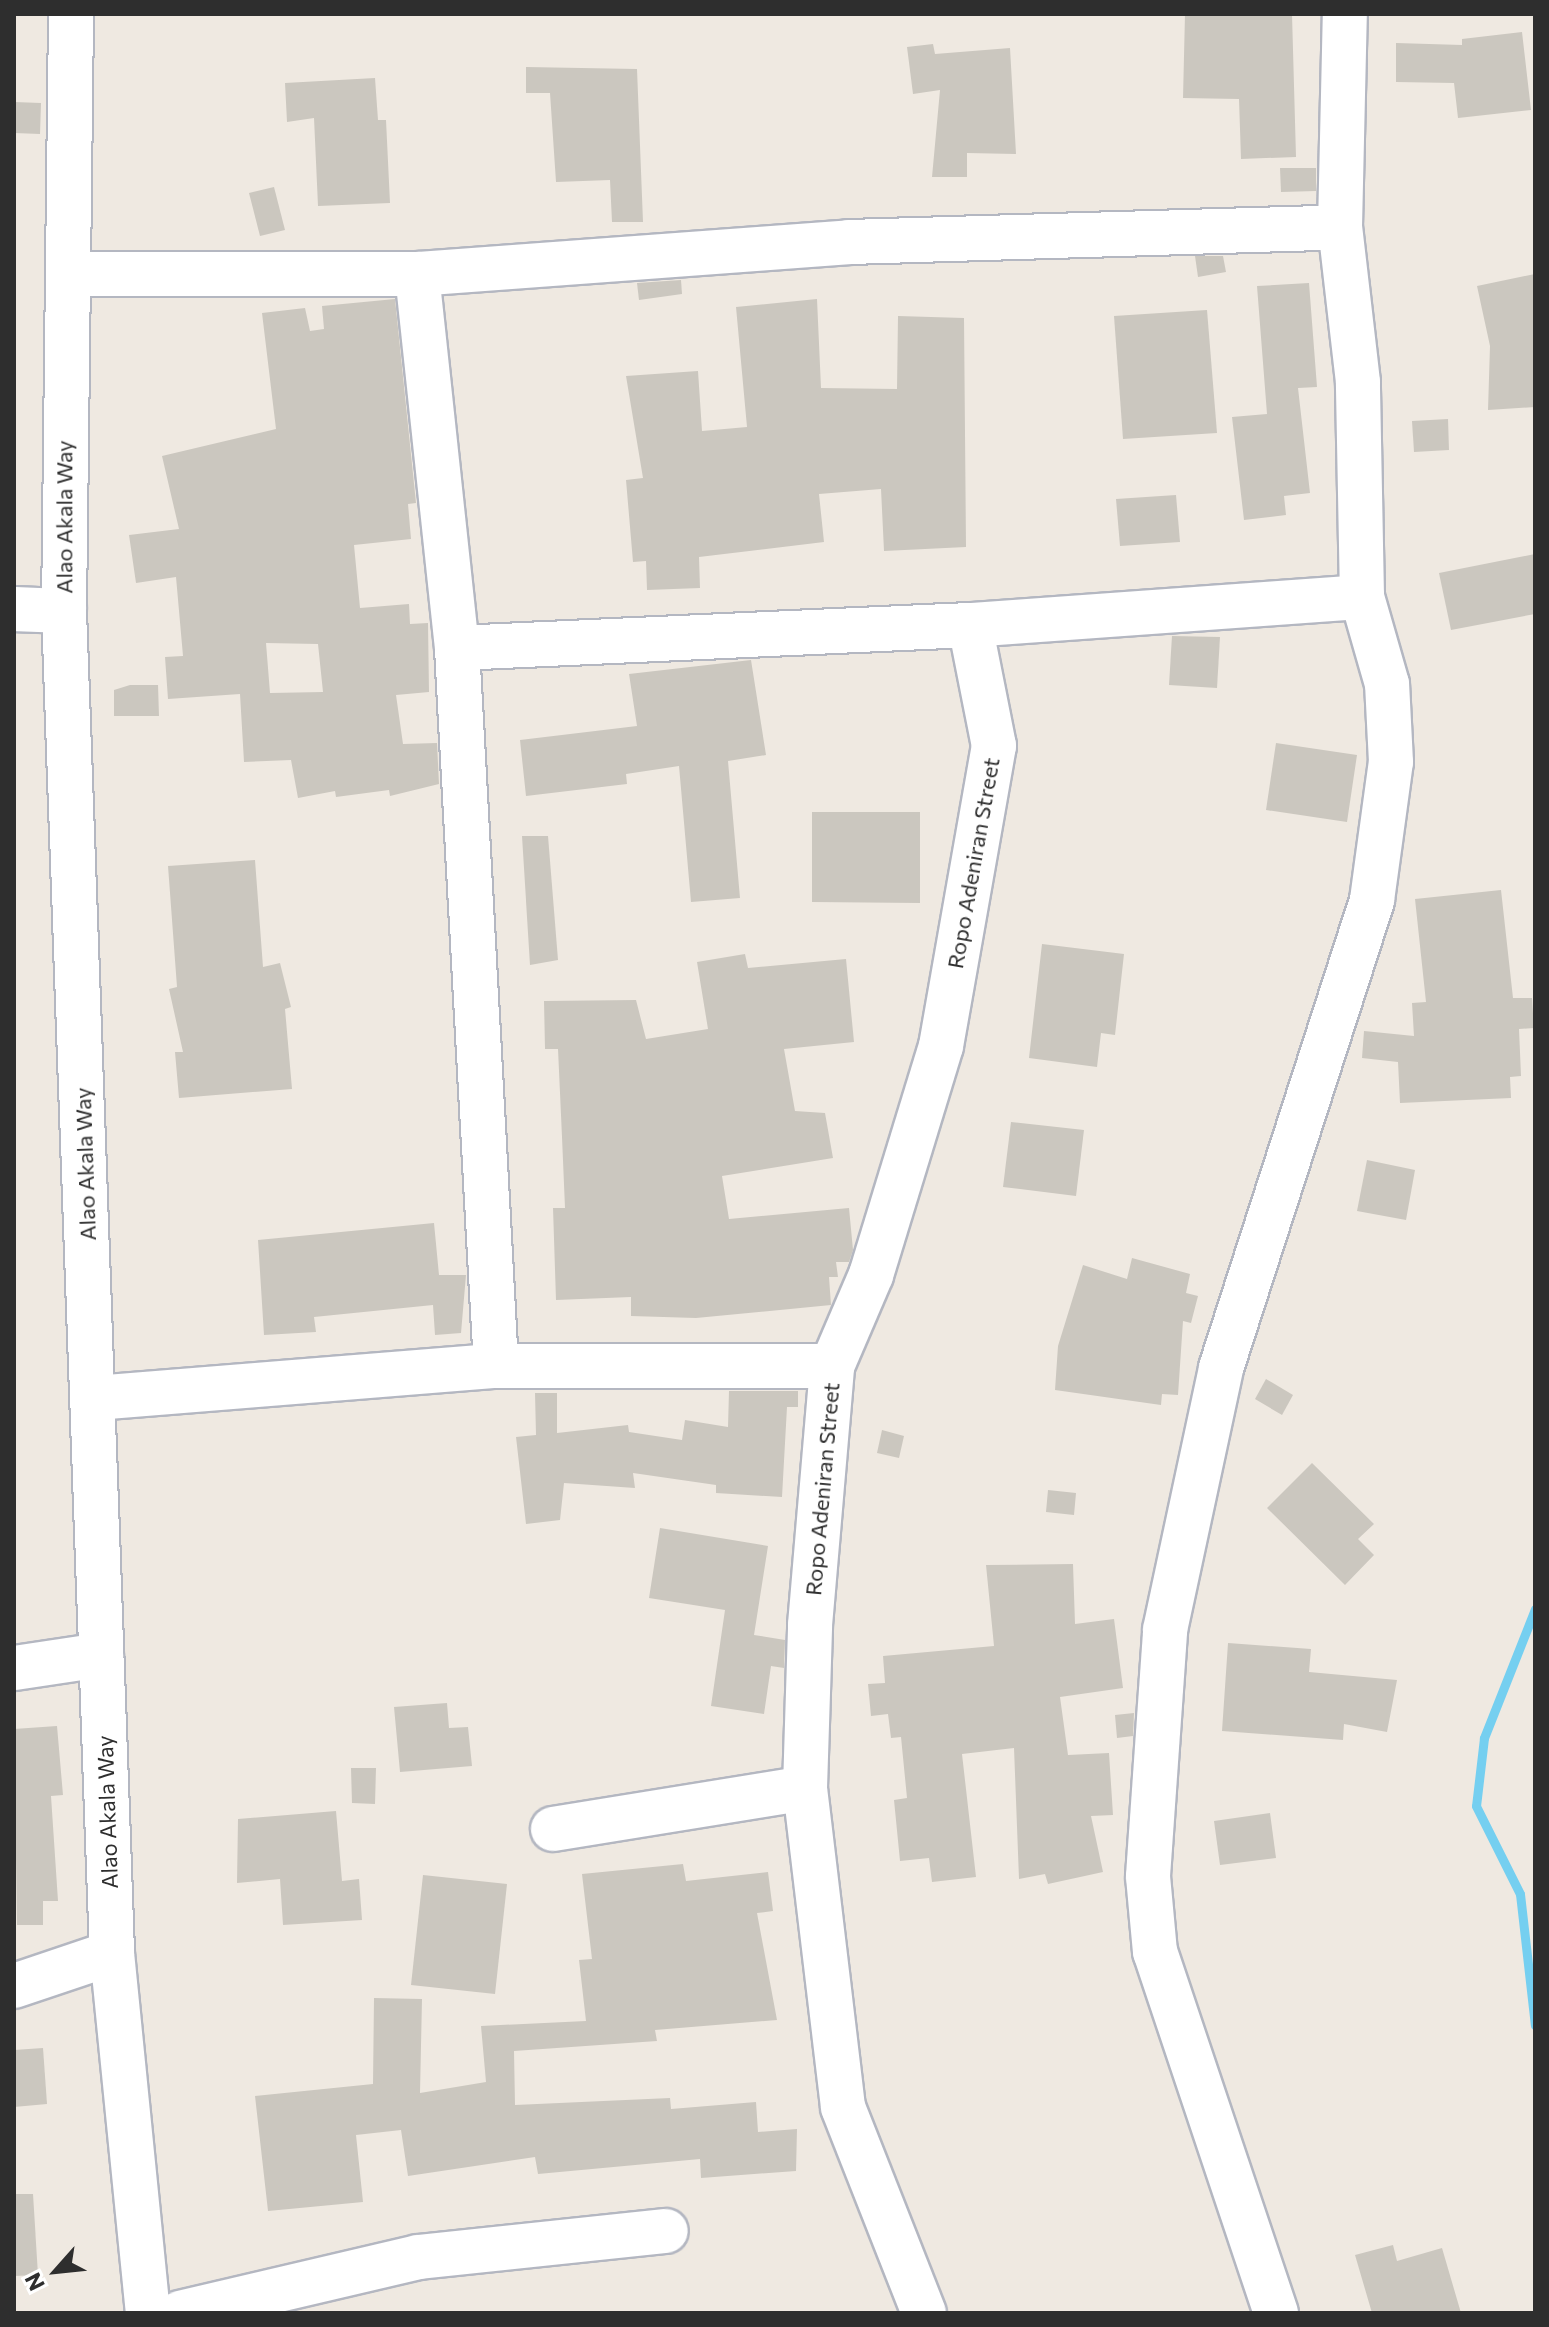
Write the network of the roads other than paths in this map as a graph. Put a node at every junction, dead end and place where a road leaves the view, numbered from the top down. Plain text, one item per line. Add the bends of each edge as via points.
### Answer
1 (71, 14) edge
2 (1345, 14) edge
3 (1340, 227) junction
4 (68, 274) junction
5 (417, 274) junction
6 (1362, 597) junction
7 (14, 609) edge
8 (64, 611) junction
9 (970, 625) junction
10 (457, 648) junction
11 (496, 1366) junction
12 (832, 1366) junction
13 (95, 1398) junction
14 (101, 1655) junction
15 (14, 1668) edge
16 (805, 1788) junction
17 (553, 1829) dead end
18 (112, 1953) junction
19 (14, 1986) edge
20 (666, 2231) dead end
21 (148, 2313) edge
22 (180, 2313) edge
23 (924, 2313) edge
24 (1276, 2313) edge

1 - 4 street, Alao Akala Way
2 - 3 street
3 - 5 street via 849,242
3 - 6 street via 1358,382
4 - 5 street
4 - 8 street, Alao Akala Way
5 - 10 street
6 - 9 street
6 - 24 street via 1387,684 1391,762 1372,900 1221,1368 1165,1630 1151,1794 1155,1952
7 - 8 street
8 - 13 street, Alao Akala Way
9 - 10 street
9 - 12 street, Ropo Adeniran Street via 994,746 941,1046 871,1275
10 - 11 street
11 - 12 street
11 - 13 street
12 - 16 street, Ropo Adeniran Street via 810,1625
13 - 14 street, Alao Akala Way
14 - 15 street
14 - 18 street, Alao Akala Way
16 - 17 street
16 - 23 street, Ropo Adeniran Street via 843,2107
18 - 19 street
18 - 21 street, Alao Akala Way
20 - 22 street via 418,2257

